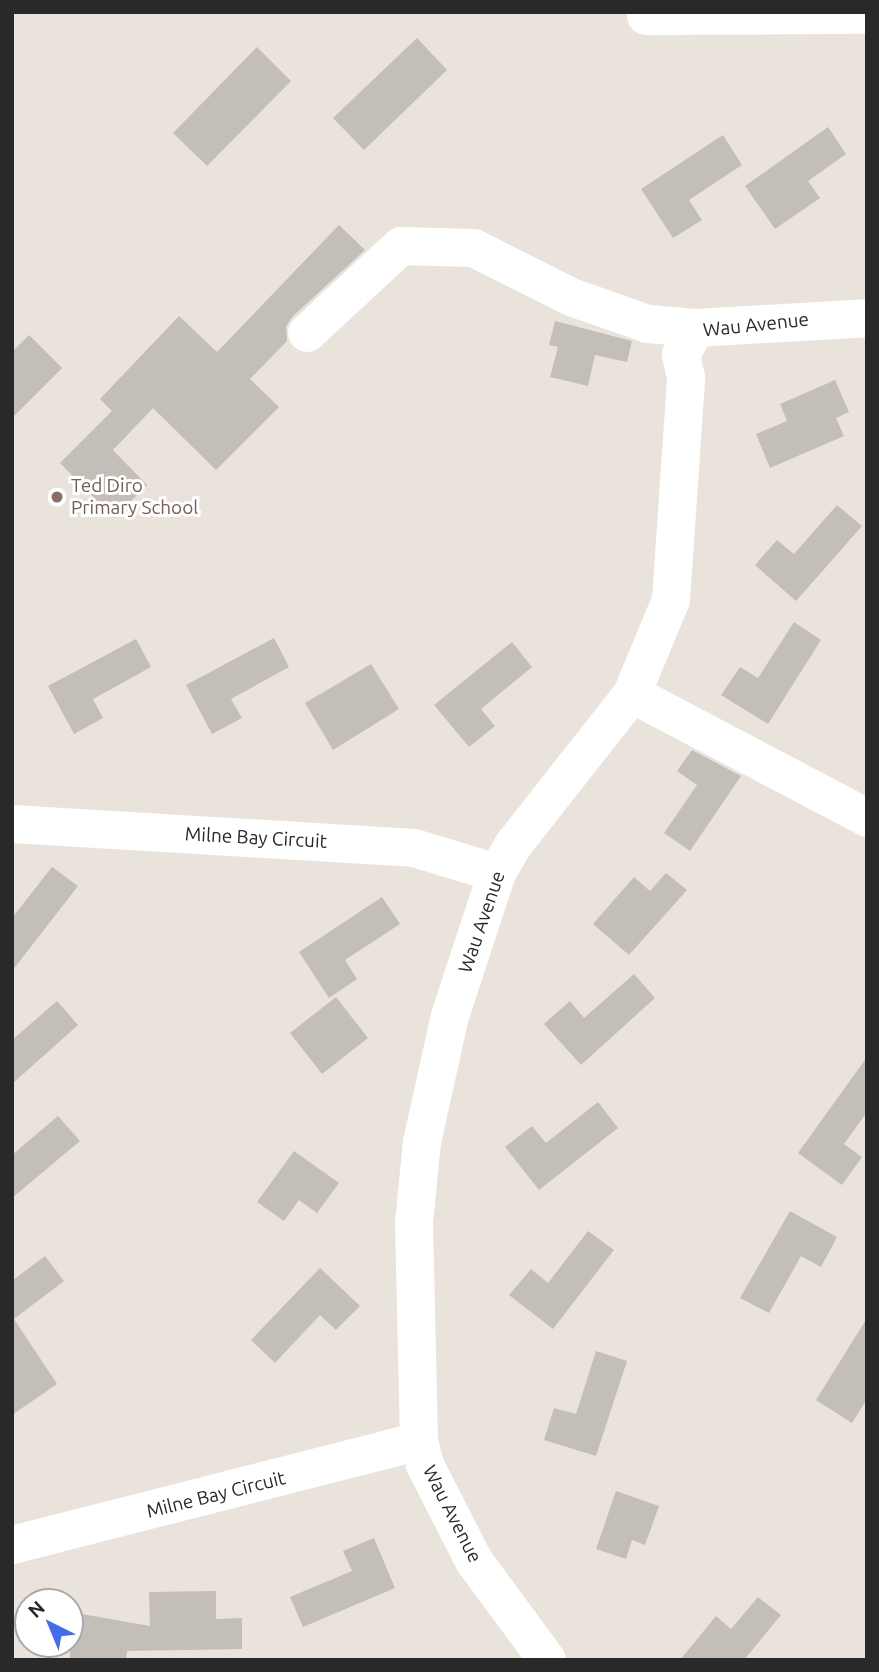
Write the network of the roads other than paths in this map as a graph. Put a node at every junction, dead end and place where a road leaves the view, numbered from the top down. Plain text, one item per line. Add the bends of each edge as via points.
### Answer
1 (867, 15) edge
2 (646, 16) dead end
3 (867, 317) edge
4 (696, 328) junction
5 (307, 333) dead end
6 (632, 694) junction
7 (867, 818) edge
8 (12, 824) edge
9 (497, 873) junction
10 (419, 1441) junction
11 (12, 1545) edge
12 (547, 1660) edge

1 - 2 street
3 - 4 street, Wau Avenue
4 - 5 street via 648,324 571,298 474,248 401,246
4 - 6 street, Wau Avenue via 681,355 686,378 671,600
6 - 7 street
6 - 9 street, Wau Avenue via 514,844
8 - 9 street, Milne Bay Circuit via 414,848
9 - 10 street, Wau Avenue via 450,1016 422,1142 413,1279
10 - 11 street, Milne Bay Circuit
10 - 12 street, Wau Avenue via 425,1465 474,1561

